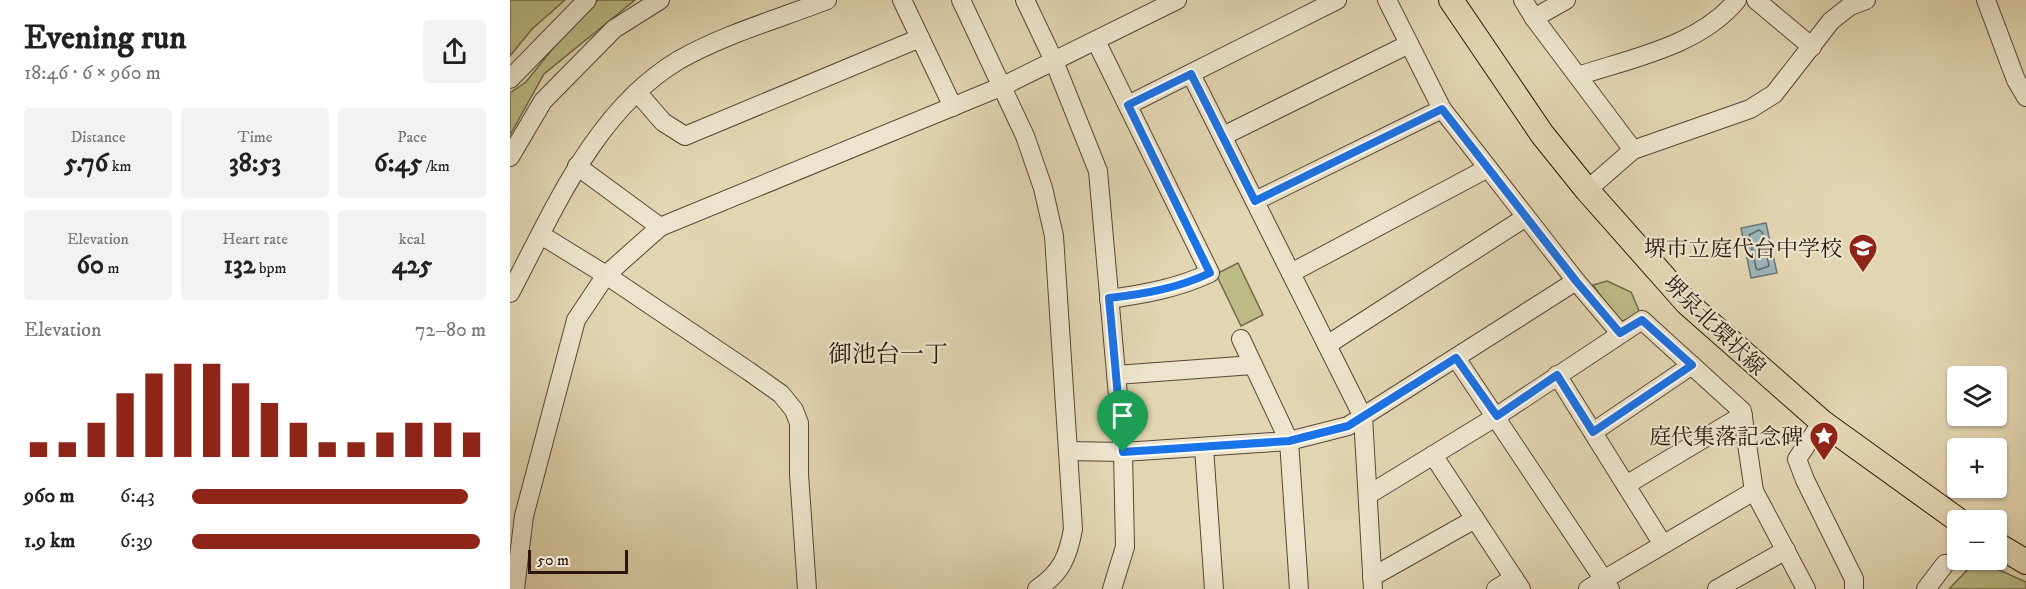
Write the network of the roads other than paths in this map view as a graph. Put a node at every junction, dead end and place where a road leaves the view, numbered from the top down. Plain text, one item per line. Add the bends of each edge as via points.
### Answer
1 (587, 0) edge
2 (660, 0) edge
3 (827, 0) edge
4 (902, 0) edge
5 (961, 0) edge
6 (1025, 0) edge
7 (1177, 0) edge
8 (1337, 0) edge
9 (1387, 0) edge
10 (1451, 0) edge
11 (1523, 0) edge
12 (1566, 0) edge
13 (1737, 0) edge
14 (1756, 0) edge
15 (1866, 0) edge
16 (1988, 1) edge
17 (1534, 18) junction
18 (920, 38) junction
19 (1096, 41) junction
20 (1409, 44) junction
21 (1812, 46) junction
22 (1054, 61) junction
23 (1191, 74) junction
24 (1578, 76) junction
25 (510, 79) edge
26 (1003, 86) junction
27 (636, 92) junction
28 (2026, 97) edge
29 (1128, 105) junction
30 (953, 107) junction
31 (1442, 109) junction
32 (1223, 136) junction
33 (1633, 150) junction
34 (510, 157) edge
35 (577, 166) junction
36 (1488, 168) junction
37 (1587, 190) junction
38 (1255, 201) junction
39 (1526, 217) junction
40 (660, 227) junction
41 (541, 235) junction
42 (1291, 273) junction
43 (606, 274) junction
44 (1576, 281) junction
45 (510, 293) edge
46 (1109, 298) junction
47 (1620, 333) junction
48 (1241, 339) dead end
49 (1327, 345) junction
50 (1456, 358) junction
51 (1253, 365) junction
52 (1692, 365) junction
53 (1116, 375) junction
54 (1557, 375) junction
55 (1743, 415) junction
56 (1497, 416) junction
57 (1363, 417) junction
58 (1822, 422) junction
59 (1593, 432) junction
60 (1289, 441) junction
61 (1204, 448) junction
62 (1068, 451) junction
63 (1123, 452) junction
64 (1433, 455) junction
65 (1626, 485) junction
66 (1754, 491) junction
67 (1368, 495) junction
68 (1947, 512) edge
69 (517, 515) edge
70 (1475, 519) junction
71 (1662, 543) junction
72 (1786, 550) junction
73 (2007, 551) edge
74 (2026, 562) edge
75 (1945, 564) dead end
76 (1373, 583) edge
77 (1517, 583) edge
78 (1601, 586) edge
79 (1858, 588) edge
80 (515, 589) edge
81 (807, 589) edge
82 (1037, 589) edge
83 (1112, 589) edge
84 (1214, 589) edge
85 (1299, 589) edge
86 (1496, 589) edge
87 (1716, 589) edge
88 (1806, 589) edge
89 (1926, 589) edge

1 - 25 street
2 - 34 street via 614,29 543,101
3 - 27 street via 721,40 679,61
4 - 18 street
5 - 26 street
6 - 22 street
7 - 19 street
8 - 23 street
9 - 20 street
10 - 37 main road, 堺泉北環状線 via 1507,86
11 - 17 street
12 - 17 street
13 - 24 street via 1725,15 1682,41
14 - 21 street
15 - 21 street via 1850,6 1831,21
16 - 28 street via 2016,80
17 - 24 street
18 - 27 street via 685,136 663,122
18 - 30 street
19 - 22 street
19 - 29 street
20 - 31 street
20 - 32 street
21 - 33 street via 1774,94 1750,109
22 - 26 street
22 - 46 street via 1098,171
23 - 29 street
23 - 32 street
24 - 33 street
26 - 30 street
26 - 62 street via 1043,188 1054,236
27 - 35 street
29 - 46 street via 1210,273 1155,292
30 - 40 street
31 - 36 street
31 - 38 street
32 - 38 street
33 - 37 street
35 - 40 street
35 - 41 street
36 - 39 street
36 - 42 street
37 - 58 main road, 堺泉北環状線 via 1687,303
38 - 42 street
39 - 44 street
39 - 49 street
40 - 43 street
41 - 43 street
41 - 45 street
42 - 49 street
43 - 69 street via 576,320
43 - 81 street via 781,394 794,410 799,423
44 - 47 street
44 - 50 street
46 - 53 street
47 - 52 street via 1642,320
47 - 54 street
48 - 51 street
49 - 57 street
50 - 56 street
50 - 57 street
51 - 53 street
51 - 60 street
52 - 55 street
52 - 59 street
53 - 63 street
54 - 56 street
54 - 59 street
55 - 65 street
55 - 66 street
56 - 64 street
56 - 78 street
57 - 60 street via 1348,426
57 - 67 street
58 - 68 main road, 堺泉北環状線
58 - 79 street via 1797,459
59 - 65 street
60 - 61 street
60 - 85 street
61 - 63 street
61 - 84 street
62 - 63 street
62 - 82 street via 1073,529 1069,554 1052,579
63 - 83 street via 1125,547
64 - 67 street
64 - 70 street
65 - 71 street
66 - 71 street
66 - 72 street
67 - 76 street
69 - 80 street
70 - 76 street
70 - 77 street
71 - 78 street
72 - 87 street
72 - 88 street
73 - 74 main road
75 - 89 street
77 - 86 street

